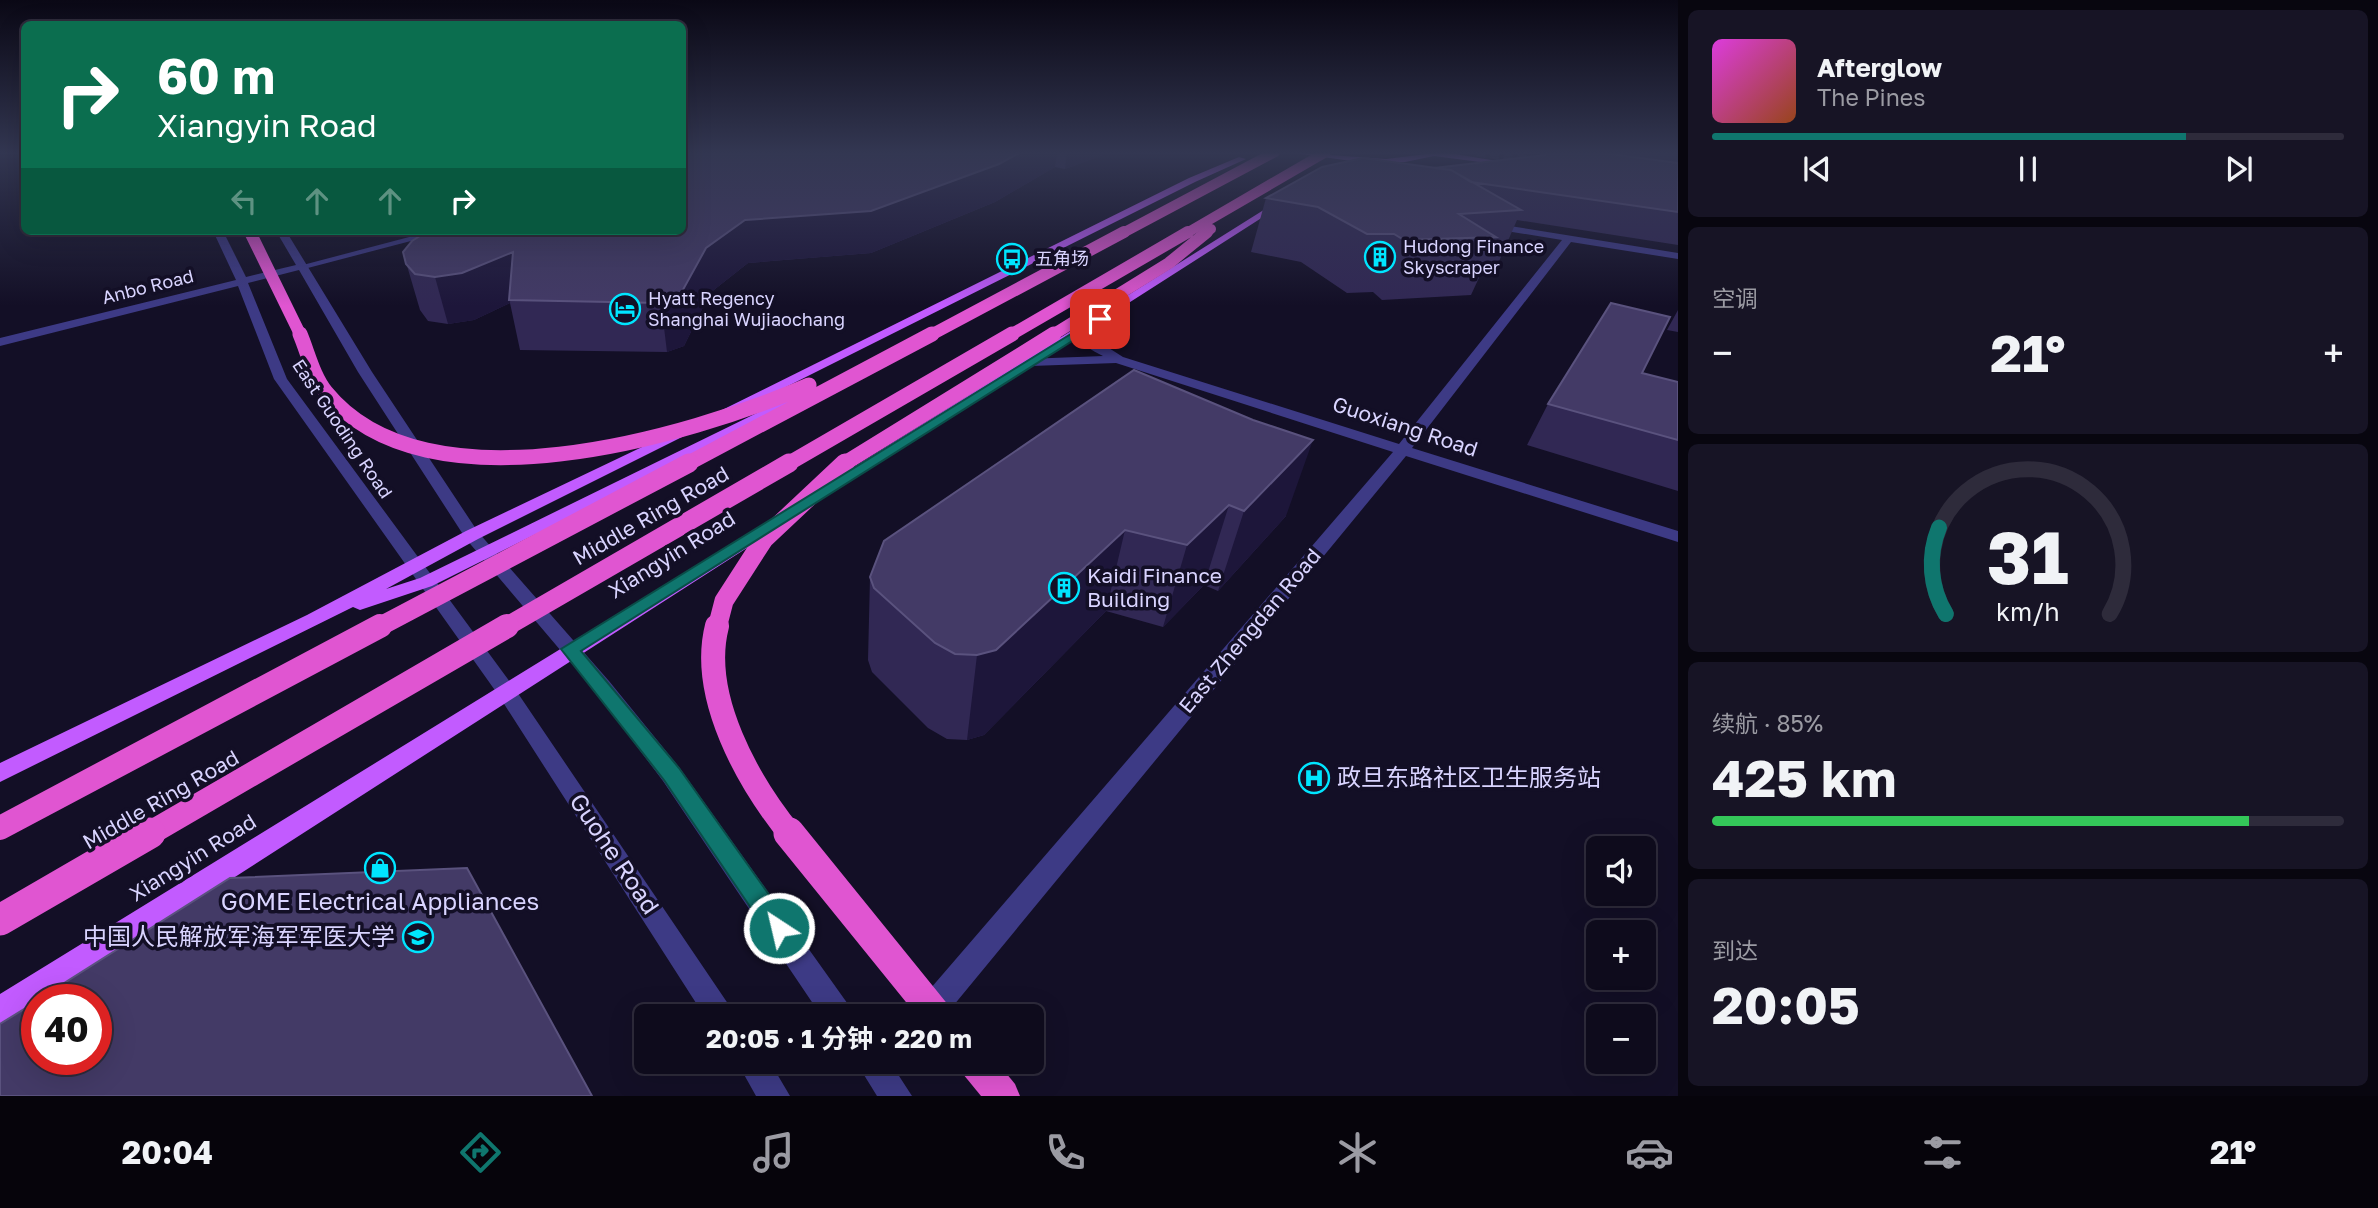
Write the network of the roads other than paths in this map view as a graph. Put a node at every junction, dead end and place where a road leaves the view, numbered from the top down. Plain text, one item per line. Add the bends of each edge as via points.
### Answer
1 (1145, 203) edge
2 (1167, 203) edge
3 (1173, 203) edge
4 (1179, 203) edge
5 (1238, 203) edge
6 (1244, 203) edge
7 (1281, 203) edge
8 (1486, 225) edge
9 (220, 235) edge
10 (251, 235) edge
11 (284, 235) edge
12 (428, 235) edge
13 (1567, 239) junction
14 (1678, 256) edge
15 (304, 266) junction
16 (242, 281) junction
17 (1079, 332) junction
18 (0, 342) edge
19 (1118, 360) junction
20 (1031, 362) junction
21 (1404, 448) junction
22 (472, 535) junction
23 (1678, 537) edge
24 (487, 552) junction
25 (413, 565) junction
26 (426, 582) junction
27 (314, 620) junction
28 (570, 649) junction
29 (506, 691) junction
30 (0, 773) edge
31 (0, 828) edge
32 (0, 920) edge
33 (713, 1004) edge
34 (831, 1004) edge
35 (927, 1004) edge
36 (936, 1004) edge
37 (0, 1011) edge
38 (760, 1074) edge
39 (985, 1074) edge
40 (774, 1096) edge
41 (1003, 1096) edge

1 - 22 main road
2 - 24 main road via 881,356
3 - 10 highway, bridge via 746,413 659,438 521,457 439,453 373,433 347,415 315,376 301,336
4 - 31 highway, Middle Ring Road, bridge
5 - 32 highway, Middle Ring Road, bridge
6 - 35 highway, bridge via 1169,263 837,468 764,539 724,601 715,636 715,669 720,711 734,746 786,829
7 - 17 main road, Xiangyin Road
8 - 13 street
9 - 16 street, East Guoding Road
11 - 15 street
12 - 15 street, Anbo Road
13 - 14 street
13 - 21 street, East Zhengdan Road
15 - 16 street, Anbo Road
15 - 22 street via 365,372
16 - 18 street, Anbo Road
16 - 25 street, East Guoding Road via 281,379
17 - 19 street, Guoxiang Road
17 - 20 main road, Xiangyin Road
19 - 20 street, Guoxiang Road
19 - 21 street, Guoxiang Road
20 - 28 main road, Xiangyin Road
21 - 23 street, Guoxiang Road
21 - 36 street, East Zhengdan Road
22 - 24 street
22 - 25 main road
24 - 26 main road
24 - 28 street
25 - 26 street, East Guoding Road
25 - 27 main road
26 - 27 main road
26 - 29 street, Guohe Road
27 - 30 main road
28 - 29 main road, Xiangyin Road
28 - 34 street via 671,774
29 - 33 street, Guohe Road
29 - 37 main road, Xiangyin Road
38 - 40 street
39 - 41 highway

